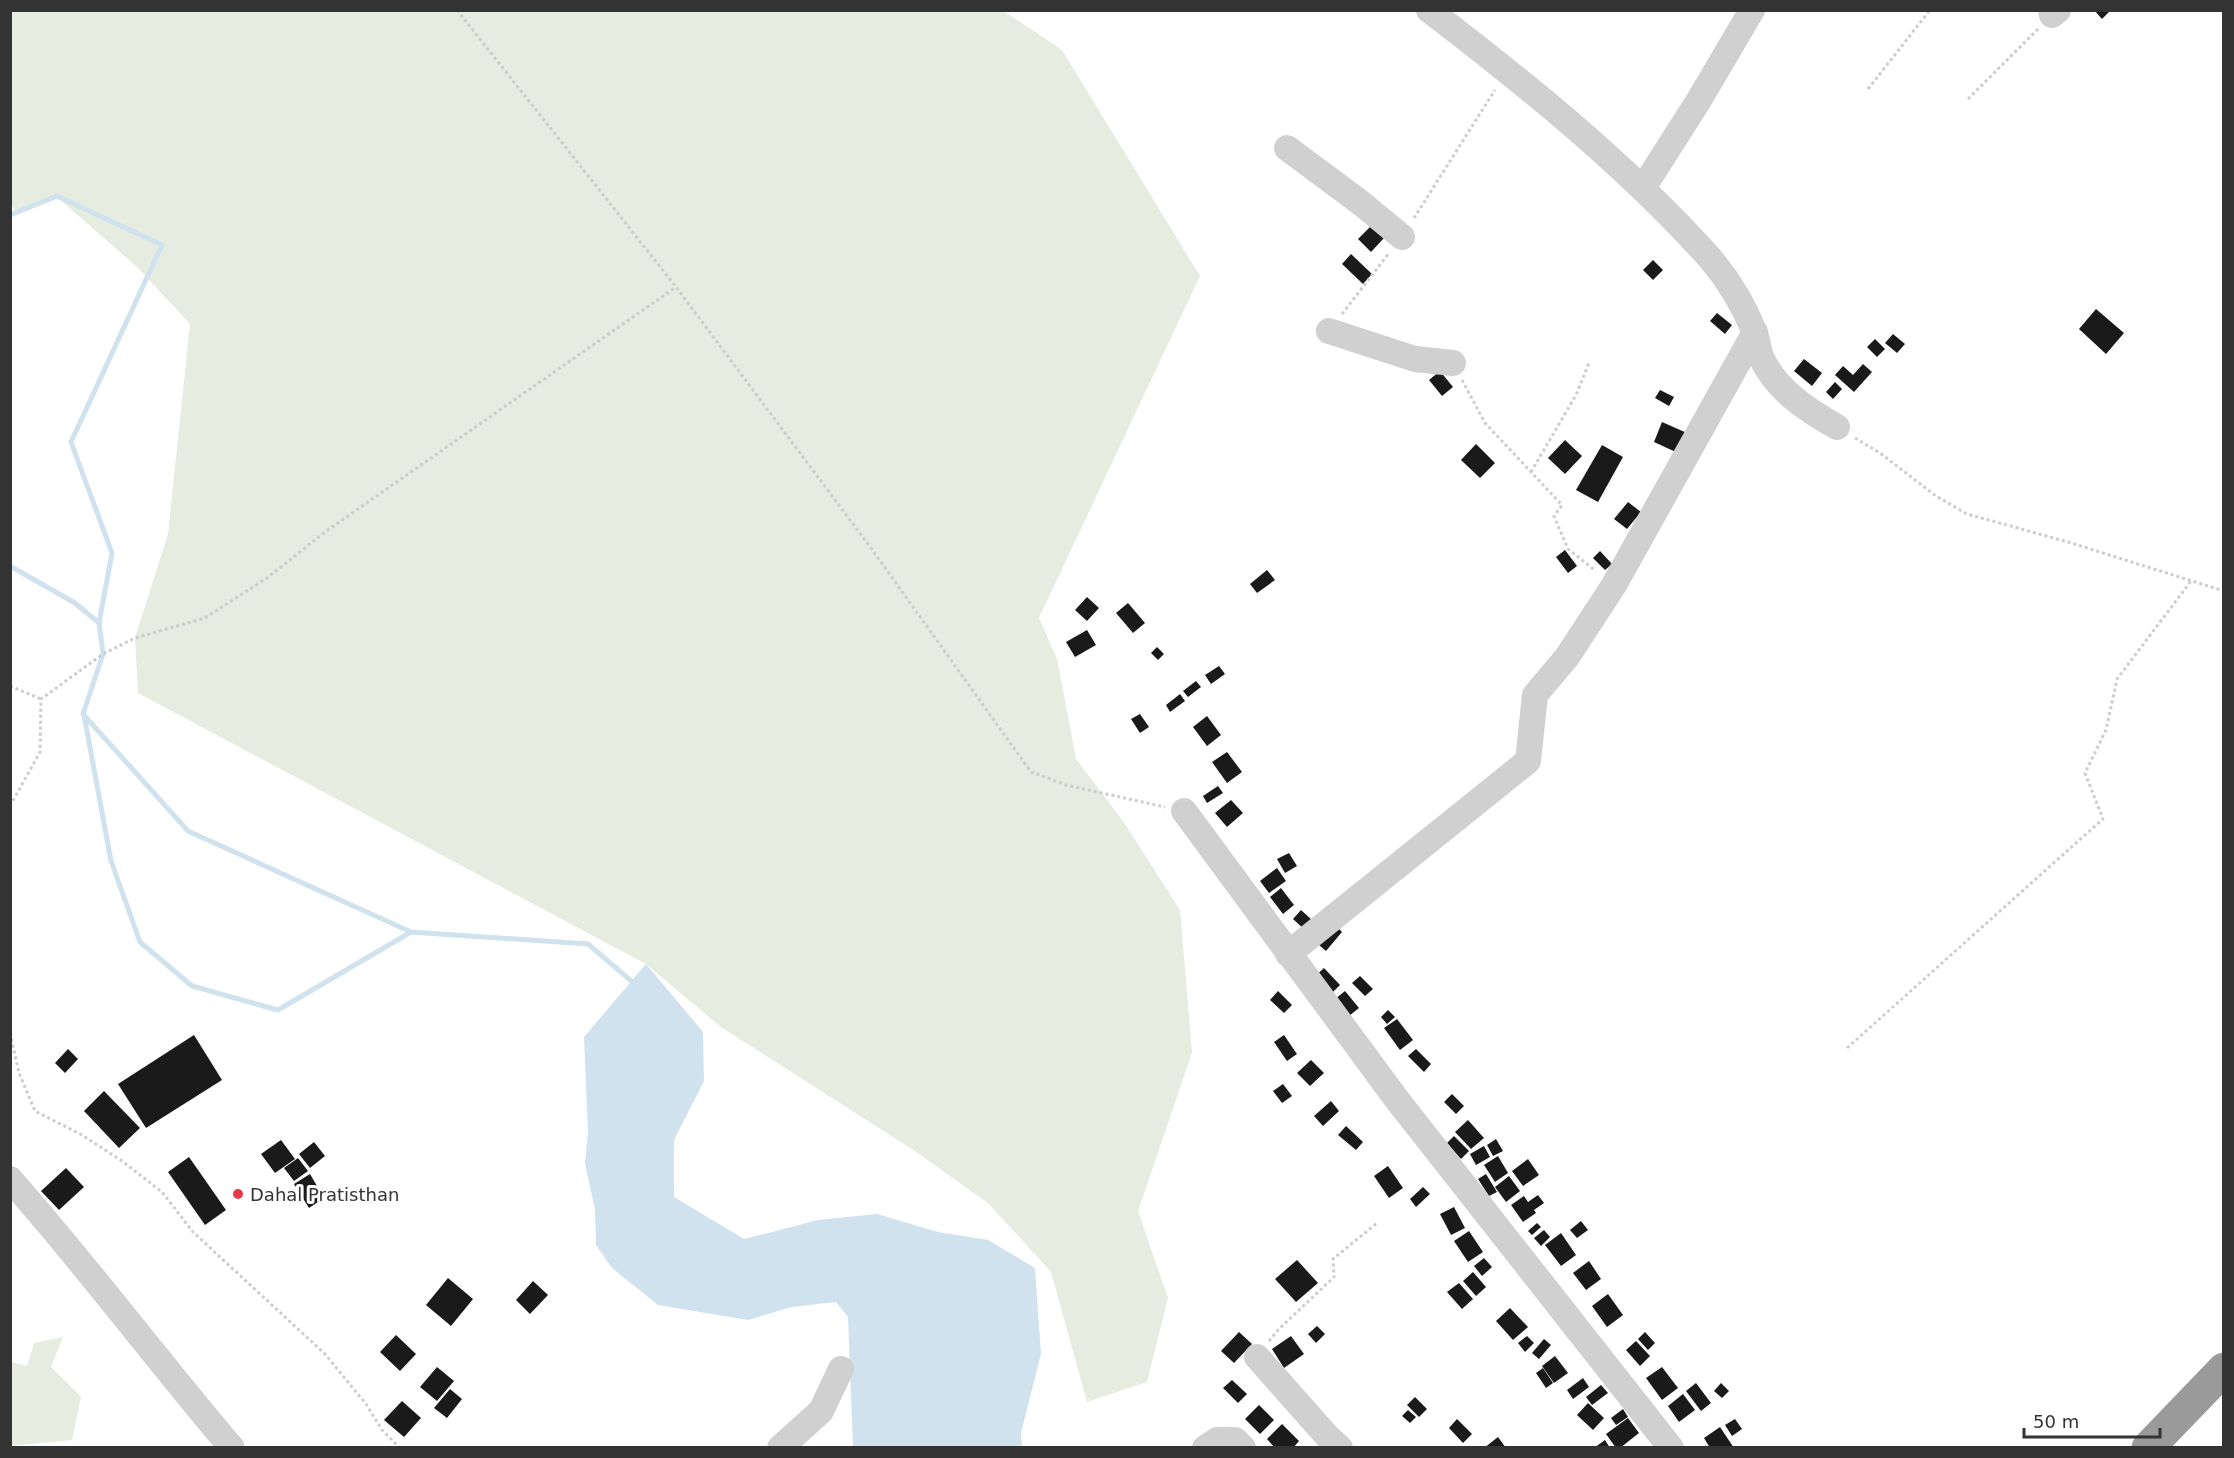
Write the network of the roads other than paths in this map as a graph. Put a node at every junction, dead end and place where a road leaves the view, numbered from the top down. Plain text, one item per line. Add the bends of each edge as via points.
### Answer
1 (1429, 10) edge
2 (1752, 10) edge
3 (1287, 148) dead end
4 (1643, 188) junction
5 (1402, 237) road end
6 (1329, 331) road end
7 (1755, 332) junction
8 (1453, 363) road end
9 (1837, 427) road end
10 (1184, 811) road end
11 (1288, 954) junction
12 (10, 1179) edge
13 (1257, 1357) road end
14 (841, 1369) dead end
15 (2223, 1369) edge
16 (1326, 1444) edge
17 (232, 1448) edge
18 (780, 1448) edge
19 (1205, 1448) edge
20 (1242, 1448) edge
21 (1671, 1448) edge
22 (2148, 1448) edge

1 - 4 street via 1508,70
2 - 4 street
3 - 5 street
4 - 7 street via 1711,259
6 - 8 street via 1415,359
7 - 9 street via 1761,357 1777,382 1804,408
7 - 11 street via 1614,585 1567,657 1535,695 1528,761
10 - 11 street
11 - 21 street via 1398,1101
12 - 17 street
13 - 16 street
14 - 18 street via 821,1411
15 - 22 highway
19 - 20 street via 1217,1440 1234,1440

